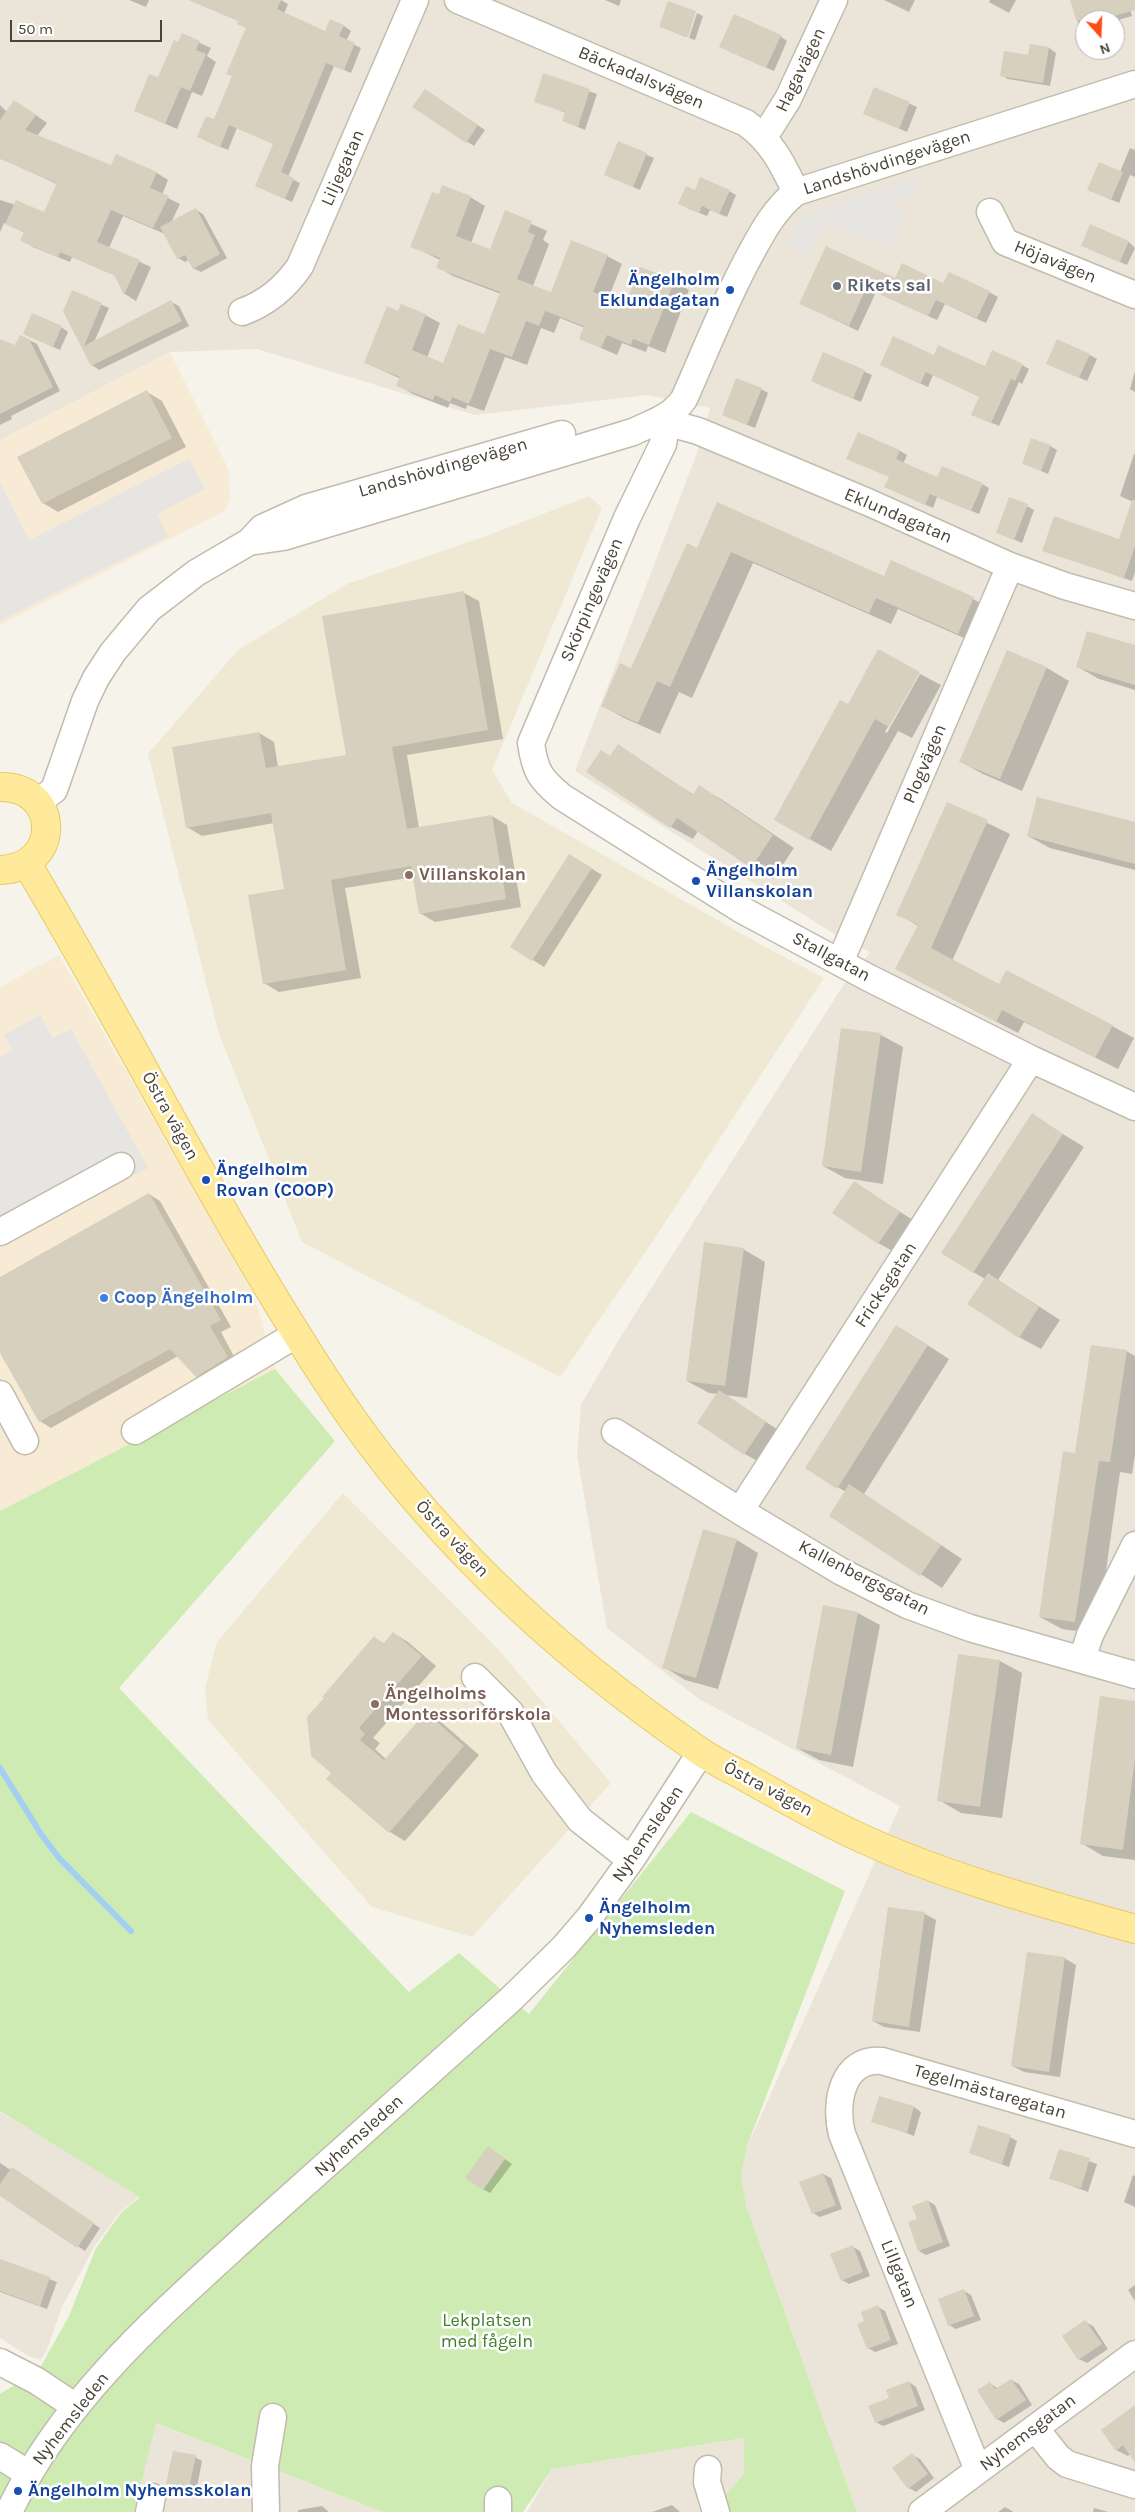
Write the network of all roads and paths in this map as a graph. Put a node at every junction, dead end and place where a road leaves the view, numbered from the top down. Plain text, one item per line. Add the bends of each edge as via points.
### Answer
1 (415, 0) edge
2 (458, 0) edge
3 (834, 0) edge
4 (1135, 84) edge
5 (764, 137) junction
6 (796, 192) junction
7 (990, 212) dead end
8 (1135, 295) edge
9 (242, 312) dead end
10 (654, 423) junction
11 (249, 542) junction
12 (1010, 566) junction
13 (1135, 606) edge
14 (542, 781) joint
15 (0, 787) edge
16 (38, 802) junction
17 (27, 864) junction
18 (0, 870) edge
19 (840, 962) junction
20 (1031, 1059) junction
21 (1135, 1107) edge
22 (121, 1166) dead end
23 (0, 1232) edge
24 (296, 1334) junction
25 (0, 1394) edge
26 (135, 1431) dead end
27 (615, 1432) dead end
28 (25, 1441) dead end
29 (740, 1511) junction
30 (1135, 1545) edge
31 (1082, 1659) junction
32 (1135, 1675) edge
33 (475, 1677) dead end
34 (701, 1752) junction
35 (631, 1860) junction
36 (1135, 1929) edge
37 (849, 2075) joint
38 (1135, 2134) edge
39 (1135, 2354) edge
40 (0, 2362) edge
41 (76, 2406) junction
42 (273, 2417) dead end
43 (1035, 2428) junction
44 (0, 2456) edge
45 (708, 2469) dead end
46 (978, 2470) junction
47 (30, 2474) junction
48 (1135, 2485) edge
49 (9, 2512) edge
50 (266, 2512) edge
51 (716, 2512) edge
52 (922, 2512) edge

1 - 9 street, Liljegatan via 300,266 269,299
2 - 5 street, Bäckadalsvägen via 746,123
3 - 5 street, Hagavägen via 788,99
4 - 6 street, Landshövdingevägen
5 - 6 street, Bäckadalsvägen
6 - 10 street, Landshövdingevägen via 780,205 730,290 684,399 676,410
7 - 8 street, Höjavägen via 1006,242
10 - 11 street, Landshövdingevägen via 283,537
10 - 11 street, Landshövdingevägen via 605,421 368,489 297,512 262,528
10 - 12 street, Eklundagatan via 716,439
10 - 14 street, Skörpingevägen via 665,432 663,444 627,518 531,743 534,763
11 - 16 street, Landshövdingevägen via 196,573 148,609 113,652 85,702 54,790
12 - 13 street, Eklundagatan
12 - 19 street, Plogvägen
14 - 19 street, Stallgatan via 562,797 704,886
15 - 16 main road via 12,786
16 - 17 main road via 47,828 38,855
17 - 18 main road via 13,870
17 - 24 main road, Östra vägen
19 - 20 street, Stallgatan
20 - 21 street, Stallgatan
20 - 29 street, Fricksgatan
22 - 23 street
24 - 26 street
24 - 34 main road, Östra vägen via 373,1446 471,1561 534,1623
25 - 28 street
27 - 29 street, Kallenbergsgatan
29 - 31 street, Kallenbergsgatan via 842,1572 907,1605 970,1628
30 - 31 street via 1090,1635
31 - 32 street, Kallenbergsgatan
33 - 35 street via 510,1712 544,1773 580,1820
34 - 35 street, Nyhemsleden
34 - 36 main road, Östra vägen via 878,1845 985,1884
35 - 41 street, Nyhemsleden via 589,1918 539,1974 148,2326
37 - 38 street, Tegelmästaregatan via 864,2062 882,2060
37 - 46 street, Lillgatan via 839,2103 842,2134
39 - 43 street, Nyhemsgatan
40 - 41 street
41 - 47 street, Nyhemsleden
42 - 50 street via 265,2466
43 - 46 street, Nyhemsgatan
43 - 48 street via 1067,2464
44 - 47 street
45 - 51 street
46 - 52 street, Nyhemsgatan
47 - 49 street, Nyhemsleden

